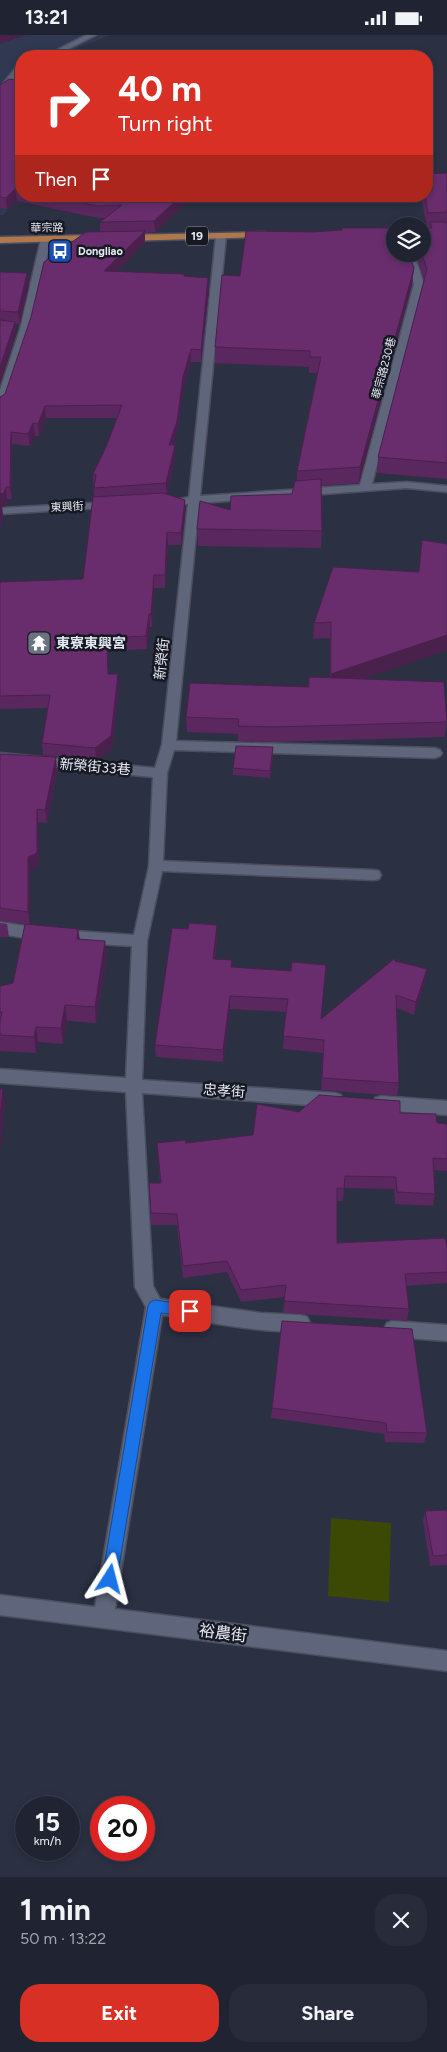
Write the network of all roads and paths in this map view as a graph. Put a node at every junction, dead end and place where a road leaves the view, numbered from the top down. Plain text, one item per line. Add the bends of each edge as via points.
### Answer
1 (92, 35) edge
2 (61, 50) edge
3 (15, 74) edge
4 (0, 92) edge
5 (279, 235) edge
6 (221, 236) junction
7 (46, 239) junction
8 (0, 240) edge
9 (412, 262) edge
10 (1, 401) edge
11 (365, 488) junction
12 (447, 489) edge
13 (194, 500) junction
14 (174, 501) edge
15 (124, 504) edge
16 (0, 511) edge
17 (169, 745) junction
18 (435, 753) dead end
19 (0, 758) edge
20 (160, 773) junction
21 (156, 866) junction
22 (374, 875) dead end
23 (0, 928) edge
24 (140, 941) junction
25 (0, 1076) edge
26 (134, 1085) junction
27 (349, 1101) edge
28 (369, 1102) edge
29 (447, 1108) edge
30 (155, 1306) junction
31 (320, 1325) edge
32 (378, 1328) edge
33 (447, 1333) edge
34 (0, 1605) edge
35 (103, 1619) junction
36 (447, 1661) edge

1 - 2 street
3 - 4 street
5 - 6 main road, 華宗路 / 19
6 - 7 main road, 華宗路 / 19
6 - 13 street, 新榮街
7 - 8 main road, 華宗路 / 19
7 - 10 street
9 - 11 street, 華宗路230巷 via 419,284
11 - 12 street via 407,485
11 - 13 street
13 - 14 street
13 - 17 street, 新榮街
15 - 16 street, 東興街
17 - 18 street
17 - 20 street, 新榮街
19 - 20 street, 新榮街33巷
20 - 21 street, 新榮街
21 - 22 street
21 - 24 street, 新榮街
23 - 24 street via 45,935
24 - 26 street, 新榮街
25 - 26 street, 忠孝街
26 - 27 street, 忠孝街
26 - 30 street, 新榮街 via 144,1287
28 - 29 street
30 - 31 street via 261,1321
30 - 35 street
32 - 33 street
34 - 35 street, 裕農街
35 - 36 street, 裕農街

